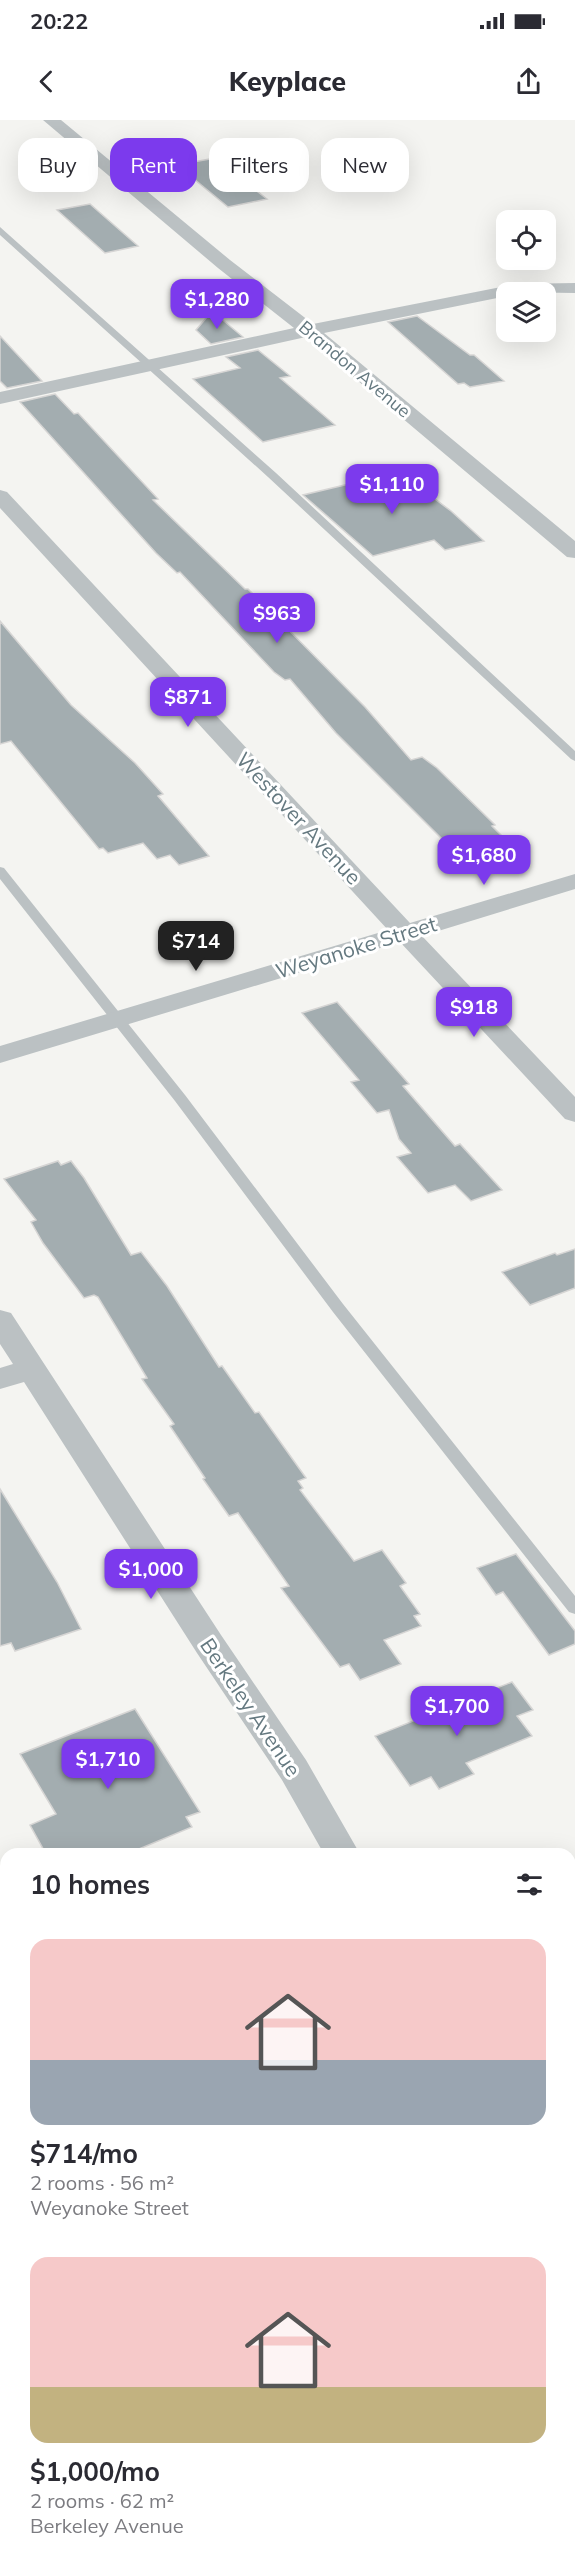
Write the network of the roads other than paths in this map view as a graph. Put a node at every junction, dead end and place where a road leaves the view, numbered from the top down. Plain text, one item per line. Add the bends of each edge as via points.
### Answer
1 (51, 120) edge
2 (0, 230) edge
3 (575, 288) edge
4 (309, 331) junction
5 (151, 365) junction
6 (0, 398) edge
7 (0, 496) edge
8 (575, 552) edge
9 (575, 757) edge
10 (0, 871) edge
11 (575, 881) edge
12 (405, 932) junction
13 (118, 1019) junction
14 (0, 1054) edge
15 (575, 1113) edge
16 (0, 1320) edge
17 (31, 1368) junction
18 (0, 1379) edge
19 (575, 1608) edge
20 (339, 1848) edge

1 - 4 street, Brandon Avenue
2 - 5 lane
3 - 4 street via 516,289
4 - 5 street
4 - 8 street, Brandon Avenue
5 - 6 street
5 - 9 lane
7 - 12 street, Westover Avenue
10 - 13 lane
11 - 12 street, Weyanoke Street
12 - 13 street, Weyanoke Street
12 - 15 street, Westover Avenue
13 - 14 street, Weyanoke Street
13 - 19 lane via 338,1308
16 - 17 street, Berkeley Avenue
17 - 18 street
17 - 20 street, Berkeley Avenue via 294,1770

